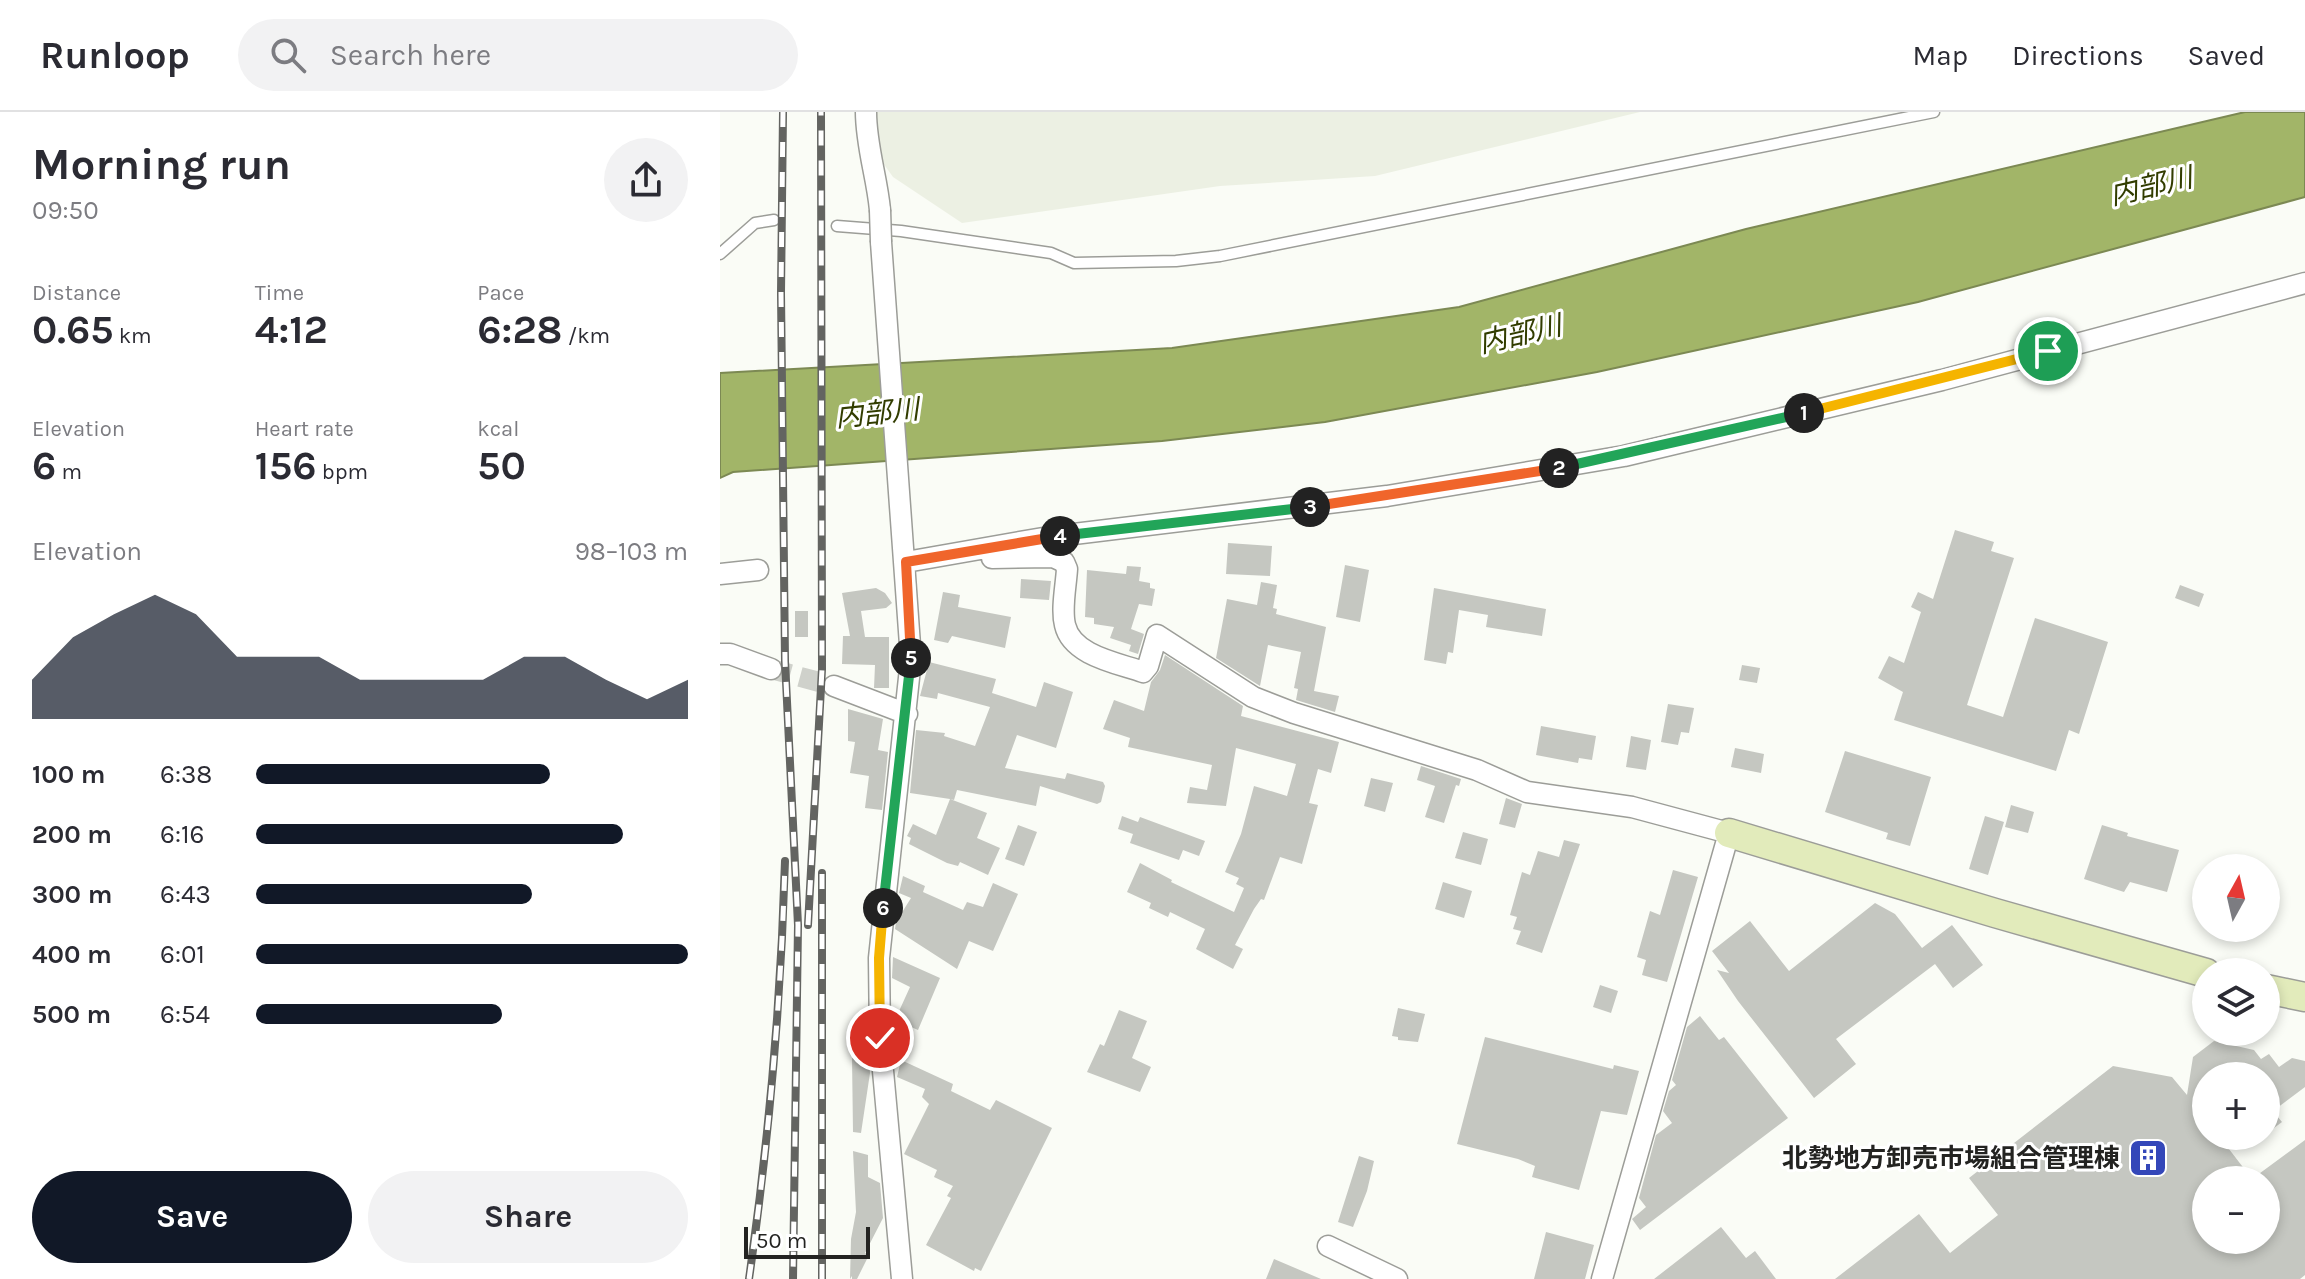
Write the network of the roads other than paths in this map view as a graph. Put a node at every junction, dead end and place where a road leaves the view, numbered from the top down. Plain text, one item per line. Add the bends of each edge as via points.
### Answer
1 (866, 112) edge
2 (1934, 112) edge
3 (774, 220) dead end
4 (837, 226) dead end
5 (720, 254) edge
6 (2305, 283) edge
7 (941, 556) junction
8 (906, 562) junction
9 (758, 570) dead end
10 (720, 574) edge
11 (720, 654) edge
12 (771, 669) tunnel mouth
13 (834, 686) tunnel mouth
14 (907, 714) junction
15 (1729, 833) junction
16 (2192, 969) edge
17 (2280, 992) edge
18 (2305, 997) edge
19 (1328, 1246) dead end
20 (902, 1279) edge
21 (1397, 1279) edge
22 (1602, 1279) edge

1 - 8 street, bridge via 880,210
2 - 4 lane via 1176,261 1074,263 1051,253
3 - 5 lane via 755,223
6 - 7 street via 1942,380 1624,456 1387,496 1049,537
7 - 8 street
7 - 15 street via 1053,557 1064,562 1065,624 1072,641 1143,672 1157,635 1253,697 1294,713 1477,770 1527,792 1632,807
8 - 14 street via 911,659
9 - 10 street
11 - 12 street
13 - 14 street
14 - 20 street via 879,958 880,1038
15 - 16 street
15 - 22 street
17 - 18 street
19 - 21 street

